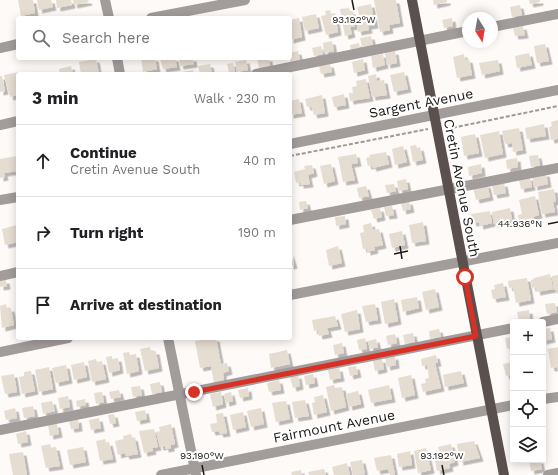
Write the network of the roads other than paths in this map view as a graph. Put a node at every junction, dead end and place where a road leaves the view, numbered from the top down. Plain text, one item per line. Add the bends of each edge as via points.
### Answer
1 (105, 0) edge
2 (244, 0) edge
3 (412, 0) edge
4 (558, 14) edge
5 (109, 16) edge
6 (161, 16) edge
7 (498, 26) edge
8 (462, 32) edge
9 (420, 41) junction
10 (16, 44) edge
11 (0, 48) edge
12 (117, 60) edge
13 (120, 72) edge
14 (266, 72) edge
15 (558, 90) edge
16 (433, 115) junction
17 (16, 121) edge
18 (0, 125) edge
19 (292, 144) edge
20 (558, 168) edge
21 (448, 190) junction
22 (16, 197) edge
23 (0, 200) edge
24 (292, 220) edge
25 (558, 243) edge
26 (462, 262) junction
27 (16, 272) edge
28 (0, 276) edge
29 (292, 295) edge
30 (558, 319) edge
31 (546, 321) edge
32 (510, 329) edge
33 (476, 336) junction
34 (58, 340) edge
35 (168, 340) edge
36 (0, 352) edge
37 (180, 395) junction
38 (558, 396) edge
39 (546, 398) edge
40 (510, 406) edge
41 (491, 409) junction
42 (0, 430) edge
43 (196, 472) edge
44 (558, 473) edge
45 (161, 475) edge
46 (504, 475) edge
47 (548, 475) edge

1 - 5 street
2 - 6 street
3 - 9 main road, Cretin Avenue South
4 - 7 street
8 - 9 street
9 - 14 street
9 - 16 main road, Cretin Avenue South
10 - 11 street
12 - 13 street
15 - 16 street, Sargent Avenue
16 - 19 street, Sargent Avenue
16 - 21 main road, Cretin Avenue South
17 - 18 street
20 - 21 street
21 - 24 street
21 - 26 main road, Cretin Avenue South
22 - 23 street
25 - 26 street
26 - 29 street
26 - 33 main road, Cretin Avenue South
27 - 28 street
30 - 31 street
32 - 33 street
33 - 37 street
33 - 41 main road, Cretin Avenue South
34 - 36 street
35 - 37 street
37 - 42 street
37 - 43 street
38 - 39 street
40 - 41 street, Fairmount Avenue
41 - 43 street, Fairmount Avenue
41 - 46 main road, Cretin Avenue South
43 - 45 street, Fairmount Avenue
44 - 47 street

